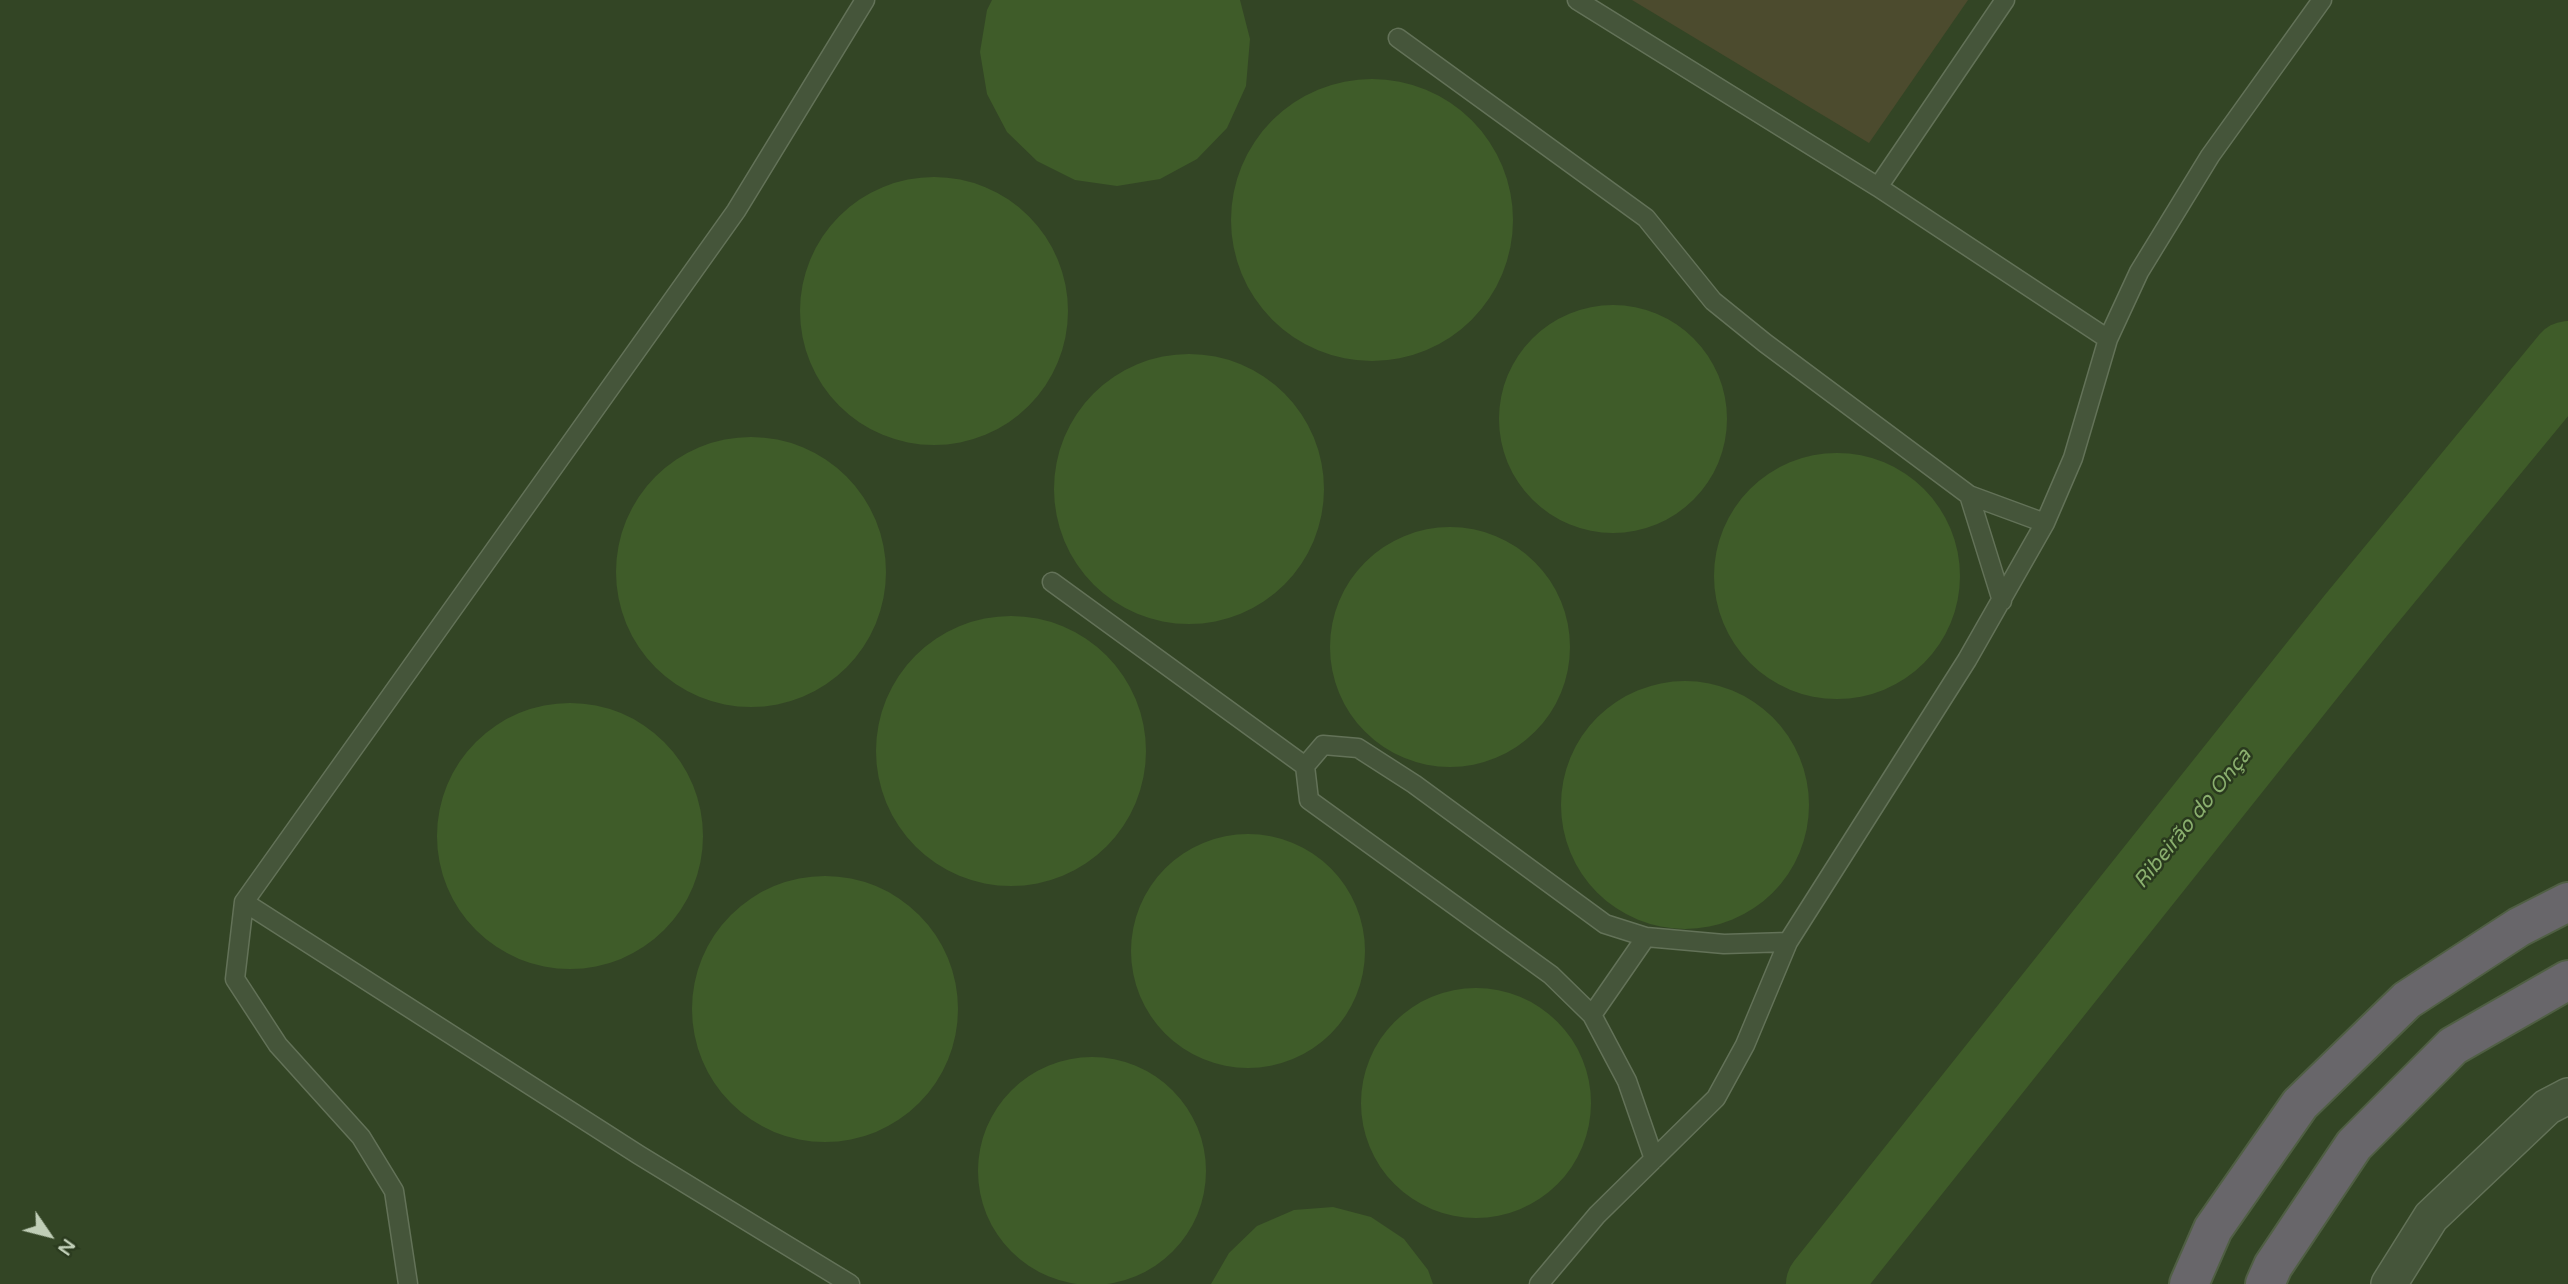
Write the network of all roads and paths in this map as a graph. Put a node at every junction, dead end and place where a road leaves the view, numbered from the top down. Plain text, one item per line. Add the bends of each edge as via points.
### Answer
1 (864, 0) edge
2 (1577, 0) edge
3 (2005, 0) edge
4 (2322, 0) edge
5 (1398, 38) dead end
6 (1878, 187) junction
7 (2108, 339) junction
8 (1969, 495) junction
9 (2045, 523) junction
10 (1052, 582) dead end
11 (2002, 601) junction
12 (1306, 766) junction
13 (244, 902) junction
14 (2568, 902) edge
15 (1646, 937) junction
16 (1788, 942) junction
17 (2568, 980) edge
18 (1592, 1015) junction
19 (2568, 1096) edge
20 (1654, 1159) junction
21 (408, 1284) edge
22 (850, 1284) edge
23 (1539, 1284) edge
24 (2189, 1284) edge
25 (2265, 1284) edge
26 (2389, 1284) edge

1 - 13 lane via 736,211
2 - 6 lane
3 - 6 lane
4 - 7 lane via 2210,156 2139,272
5 - 8 lane via 1646,218 1713,301
6 - 7 lane
7 - 9 lane via 2073,458
8 - 9 lane
8 - 11 lane
9 - 11 lane
10 - 12 lane
11 - 16 lane
12 - 15 lane via 1322,745 1358,748 1605,924
12 - 18 lane via 1309,800 1539,967
13 - 21 lane via 235,979 278,1045 361,1137 394,1191
13 - 22 lane
14 - 24 highway via 2519,927 2407,1000 2300,1104 2213,1229
15 - 16 lane via 1724,944
15 - 18 lane
16 - 20 lane via 1745,1045 1716,1098
17 - 25 highway via 2453,1046 2354,1145
18 - 20 lane via 1627,1081
19 - 26 street via 2547,1107 2431,1217
20 - 23 lane via 1597,1215

